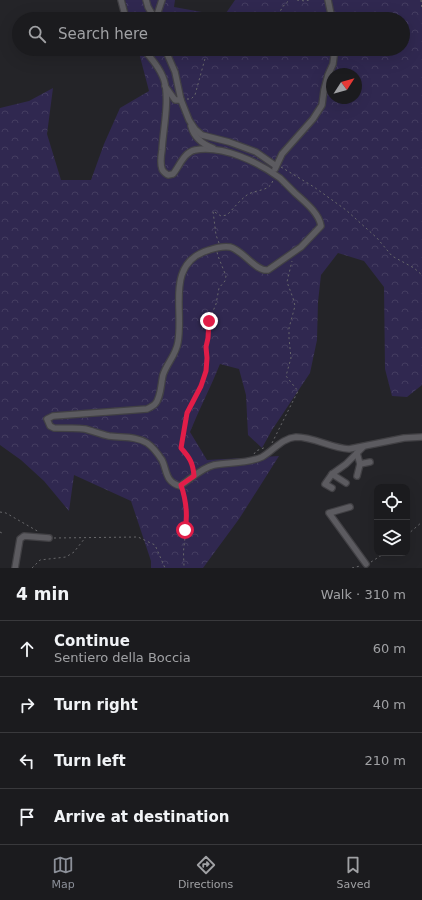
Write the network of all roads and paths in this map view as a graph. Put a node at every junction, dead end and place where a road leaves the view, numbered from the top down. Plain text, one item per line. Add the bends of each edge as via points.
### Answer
1 (121, 0) edge
2 (146, 0) edge
3 (162, 0) edge
4 (290, 0) edge
5 (297, 0) edge
6 (309, 0) edge
7 (328, 0) edge
8 (421, 0) edge
9 (422, 9) edge
10 (124, 12) edge
11 (151, 12) edge
12 (158, 12) edge
13 (280, 12) edge
14 (331, 12) edge
15 (149, 56) edge
16 (168, 56) edge
17 (206, 56) edge
18 (334, 56) edge
19 (165, 86) junction
20 (181, 100) junction
21 (190, 120) junction
22 (219, 150) junction
23 (276, 166) junction
24 (274, 174) junction
25 (218, 248) junction
26 (292, 258) dead end
27 (422, 275) edge
28 (422, 437) edge
29 (272, 443) dead end
30 (267, 447) dead end
31 (364, 447) junction
32 (357, 453) junction
33 (255, 459) junction
34 (370, 462) dead end
35 (360, 464) junction
36 (332, 474) junction
37 (194, 476) junction
38 (357, 476) dead end
39 (346, 484) dead end
40 (181, 485) junction
41 (332, 488) dead end
42 (350, 507) dead end
43 (0, 512) edge
44 (422, 522) edge
45 (0, 532) edge
46 (410, 532) edge
47 (4, 534) dead end
48 (49, 538) junction
49 (86, 538) junction
50 (366, 564) dead end
51 (15, 568) edge
52 (32, 568) edge
53 (166, 568) edge
54 (184, 568) edge

1 - 10 street
2 - 11 street
3 - 12 street
4 - 13 path
5 - 6 path
7 - 14 street
8 - 9 path
15 - 19 street via 164,79
16 - 20 street via 175,72
17 - 20 path via 195,95 191,99
18 - 23 street via 322,105 282,154
19 - 20 street via 175,100
19 - 22 street via 161,156 162,169 165,173 173,174 189,152
20 - 21 street
21 - 22 street via 193,133 200,141
21 - 23 street via 202,135 256,152
22 - 24 street via 259,164
23 - 24 street
23 - 27 path via 314,187 346,210 377,238 392,256
24 - 25 path via 269,187 248,194 228,215 221,216 214,211
24 - 25 street via 313,211 320,221 319,229 301,247 264,271 237,250 229,247
25 - 37 path via 218,256 226,276 219,288 209,321 206,371 187,413 181,448 193,466
25 - 40 street via 199,254 185,266 179,285 178,341 174,354 164,370 156,404 147,409 53,416 47,419 54,428 83,429 108,436 140,439 154,449 171,481
26 - 29 path via 287,282 295,306 289,328 291,358 286,376 298,391
28 - 31 street via 404,438
30 - 33 path via 256,451
31 - 32 street
31 - 33 street via 340,449 295,437
32 - 35 street
32 - 36 street
33 - 37 street via 214,466
34 - 35 street
35 - 38 street
36 - 39 street
36 - 41 street via 325,484
37 - 40 street
40 - 54 path via 186,498 187,515
42 - 50 street via 329,513
43 - 48 path
44 - 46 path
45 - 47 path
48 - 49 path
48 - 51 street via 24,536 20,539
49 - 52 path via 66,557 40,560
49 - 53 path via 138,537 155,545

